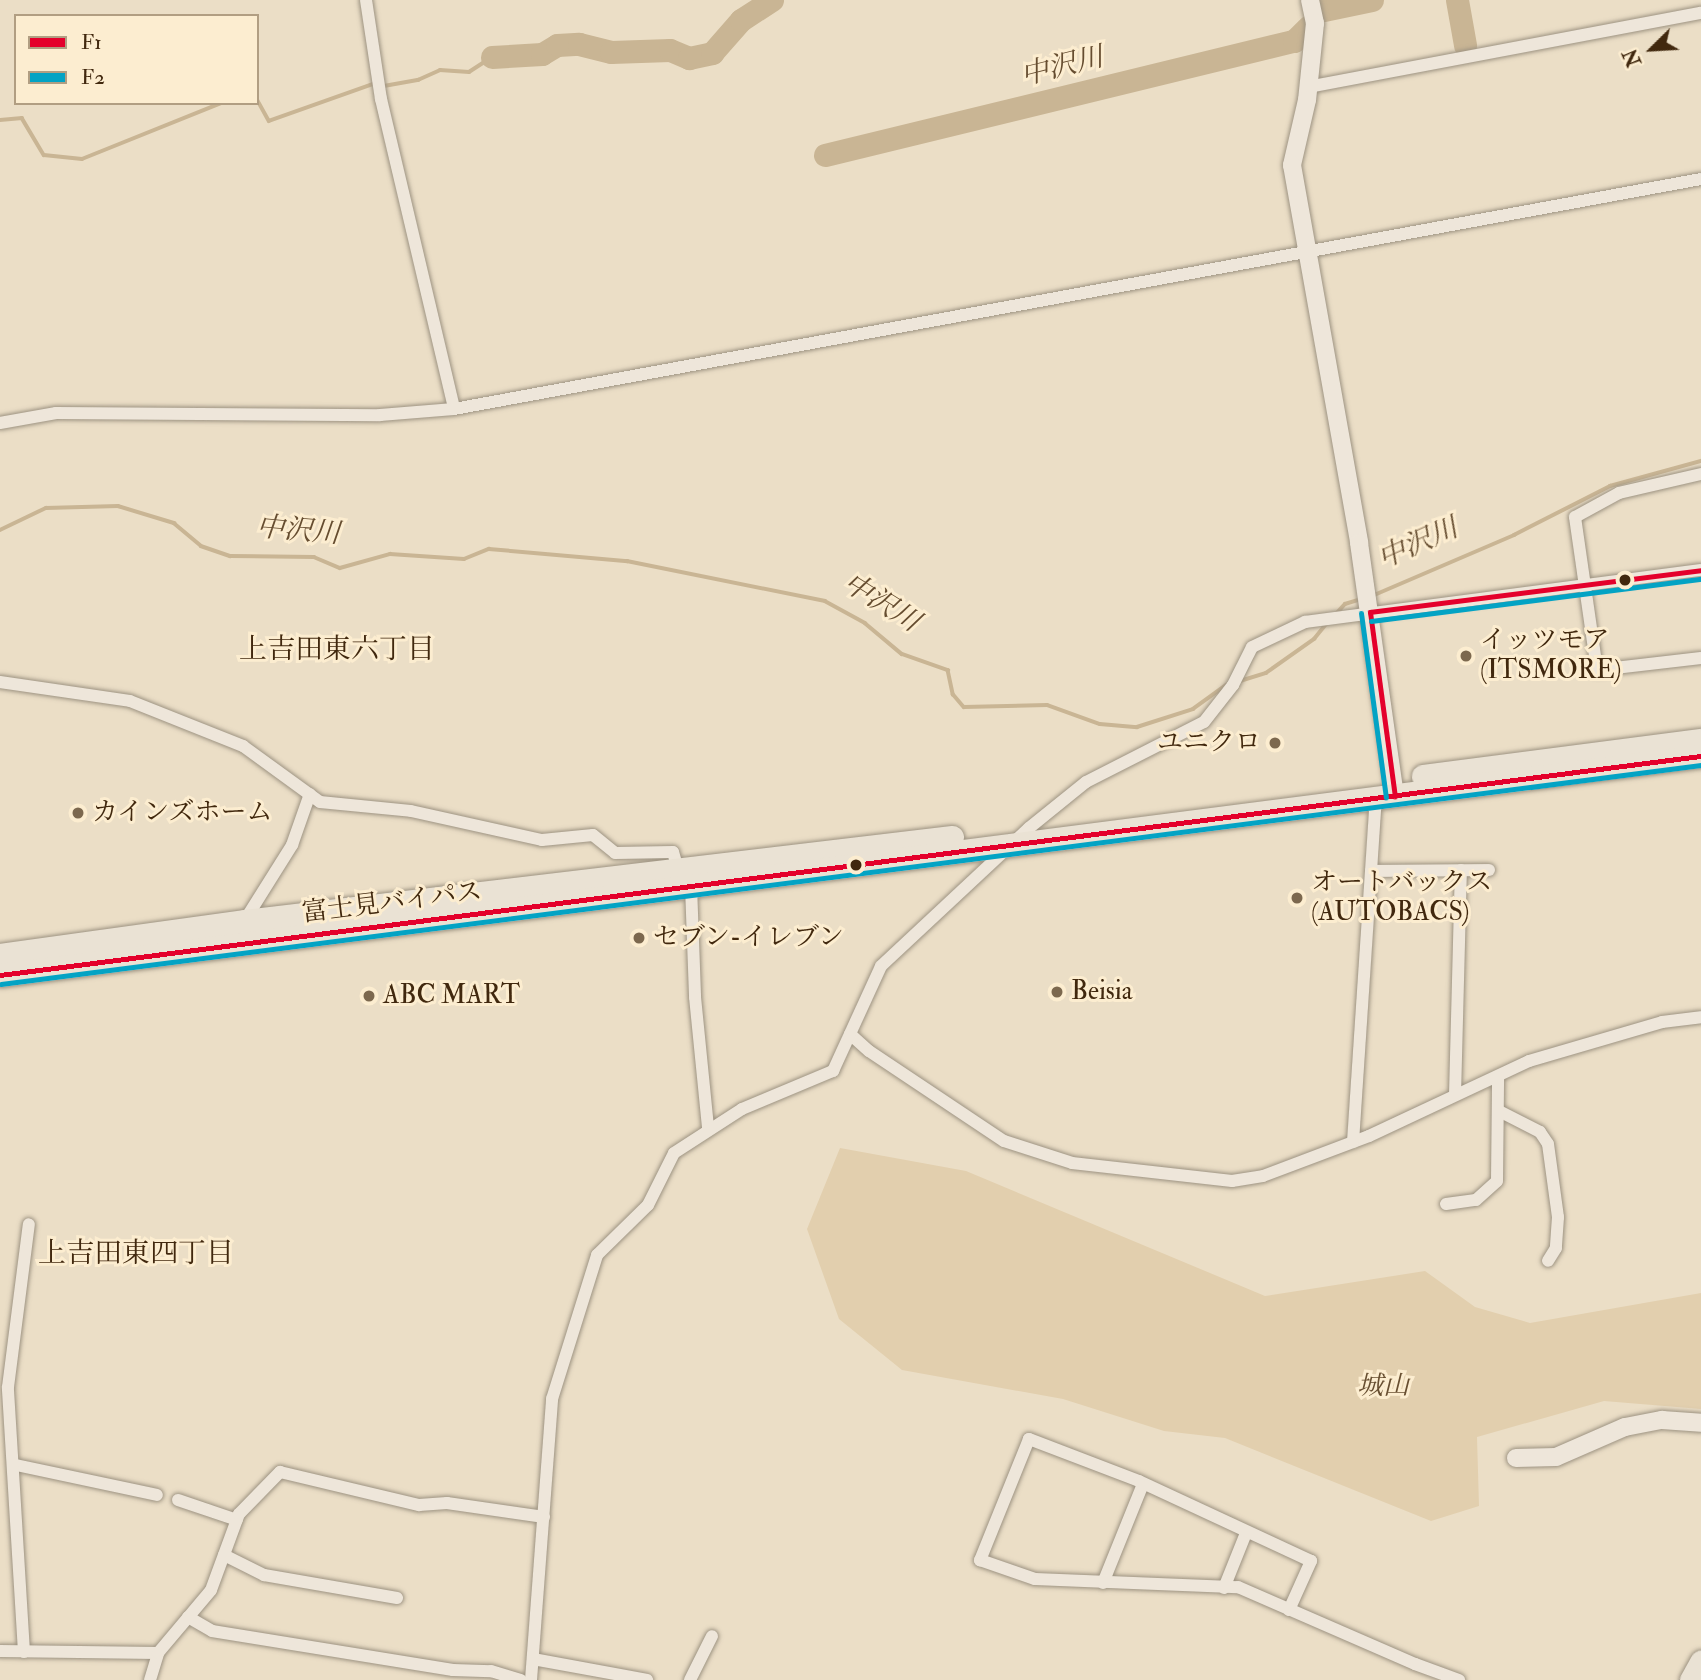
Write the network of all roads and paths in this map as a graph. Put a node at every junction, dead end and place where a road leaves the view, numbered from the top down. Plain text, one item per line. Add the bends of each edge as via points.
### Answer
1 (366, 0) edge
2 (1310, 0) edge
3 (1701, 13) edge
4 (1308, 87) junction
5 (1701, 179) edge
6 (1307, 252) junction
7 (454, 409) junction
8 (0, 423) edge
9 (1701, 474) edge
10 (1701, 570) edge
11 (1587, 586) junction
12 (1370, 612) junction
13 (1701, 658) edge
14 (0, 682) edge
15 (1701, 740) edge
16 (1701, 756) edge
17 (1388, 791) junction
18 (310, 794) junction
19 (1029, 828) junction
20 (1011, 846) junction
21 (1461, 870) junction
22 (1489, 870) dead end
23 (1371, 872) junction
24 (685, 878) junction
25 (245, 921) junction
26 (0, 955) edge
27 (0, 975) edge
28 (1701, 1017) edge
29 (850, 1034) junction
30 (1498, 1077) junction
31 (1455, 1095) junction
32 (1499, 1111) junction
33 (708, 1128) junction
34 (1353, 1142) junction
35 (1446, 1204) dead end
36 (29, 1224) dead end
37 (1548, 1261) dead end
38 (1701, 1423) edge
39 (1516, 1458) dead end
40 (16, 1465) junction
41 (1143, 1484) junction
42 (157, 1494) dead end
43 (178, 1500) dead end
44 (544, 1517) junction
45 (237, 1520) junction
46 (1246, 1533) junction
47 (224, 1555) junction
48 (1103, 1583) junction
49 (1224, 1588) junction
50 (397, 1598) dead end
51 (1289, 1610) junction
52 (188, 1617) junction
53 (712, 1636) dead end
54 (0, 1651) edge
55 (24, 1652) junction
56 (158, 1653) junction
57 (533, 1660) junction
58 (150, 1680) edge
59 (521, 1680) edge
60 (531, 1680) edge
61 (647, 1680) edge
62 (690, 1680) edge
63 (1459, 1680) edge

1 - 7 street via 381,99
2 - 4 street via 1315,23
3 - 4 street
4 - 6 street via 1292,165
5 - 6 street
6 - 7 street
6 - 12 street
7 - 8 street via 380,415 56,413
9 - 11 street via 1619,493 1575,517
10 - 11 street
11 - 12 street
11 - 13 street via 1597,670
12 - 17 street
12 - 19 street via 1304,622 1252,647 1233,685 1204,722 1086,782
14 - 18 street via 130,701 243,746
15 - 17 highway, 富士見バイパス
16 - 17 highway, 富士見バイパス
17 - 19 highway, 富士見バイパス
17 - 20 highway, 富士見バイパス
17 - 23 street
18 - 24 street via 331,804 411,811 542,840 593,835 615,853 673,852
18 - 25 street via 292,845
19 - 20 street
19 - 24 highway, 富士見バイパス
20 - 24 highway, 富士見バイパス
20 - 29 street via 881,966
21 - 22 street
21 - 23 street
21 - 31 street
23 - 34 street
24 - 25 highway, 富士見バイパス
24 - 27 highway, 富士見バイパス
24 - 33 street
25 - 26 highway, 富士見バイパス
28 - 30 street via 1596,1040 1529,1061
29 - 33 street via 833,1070
29 - 34 street via 943,1097 975,1125 1004,1141 1072,1163 1232,1181 1263,1176
30 - 31 street
30 - 32 street
31 - 34 street
32 - 35 street via 1494,1188 1476,1200
32 - 37 street via 1540,1132 1548,1144 1558,1227 1556,1248
33 - 44 street via 674,1153 648,1205 597,1255 552,1399
36 - 40 street via 8,1387
38 - 39 street via 1662,1420 1625,1427 1556,1457
40 - 42 street
40 - 55 street
41 - 46 street
41 - 48 street
41 - 48 street via 1029,1439 980,1560 1035,1579
43 - 45 street
44 - 45 street via 447,1503 419,1505 280,1472
44 - 57 street
45 - 47 street
46 - 49 street
46 - 51 street via 1311,1562
47 - 50 street via 264,1575
47 - 52 street via 211,1590
48 - 49 street
49 - 51 street via 1238,1587
51 - 63 street
52 - 56 street
52 - 59 street via 212,1631 453,1670 491,1671
53 - 62 street
54 - 55 street
55 - 56 street
56 - 58 street
57 - 60 street
57 - 61 street

